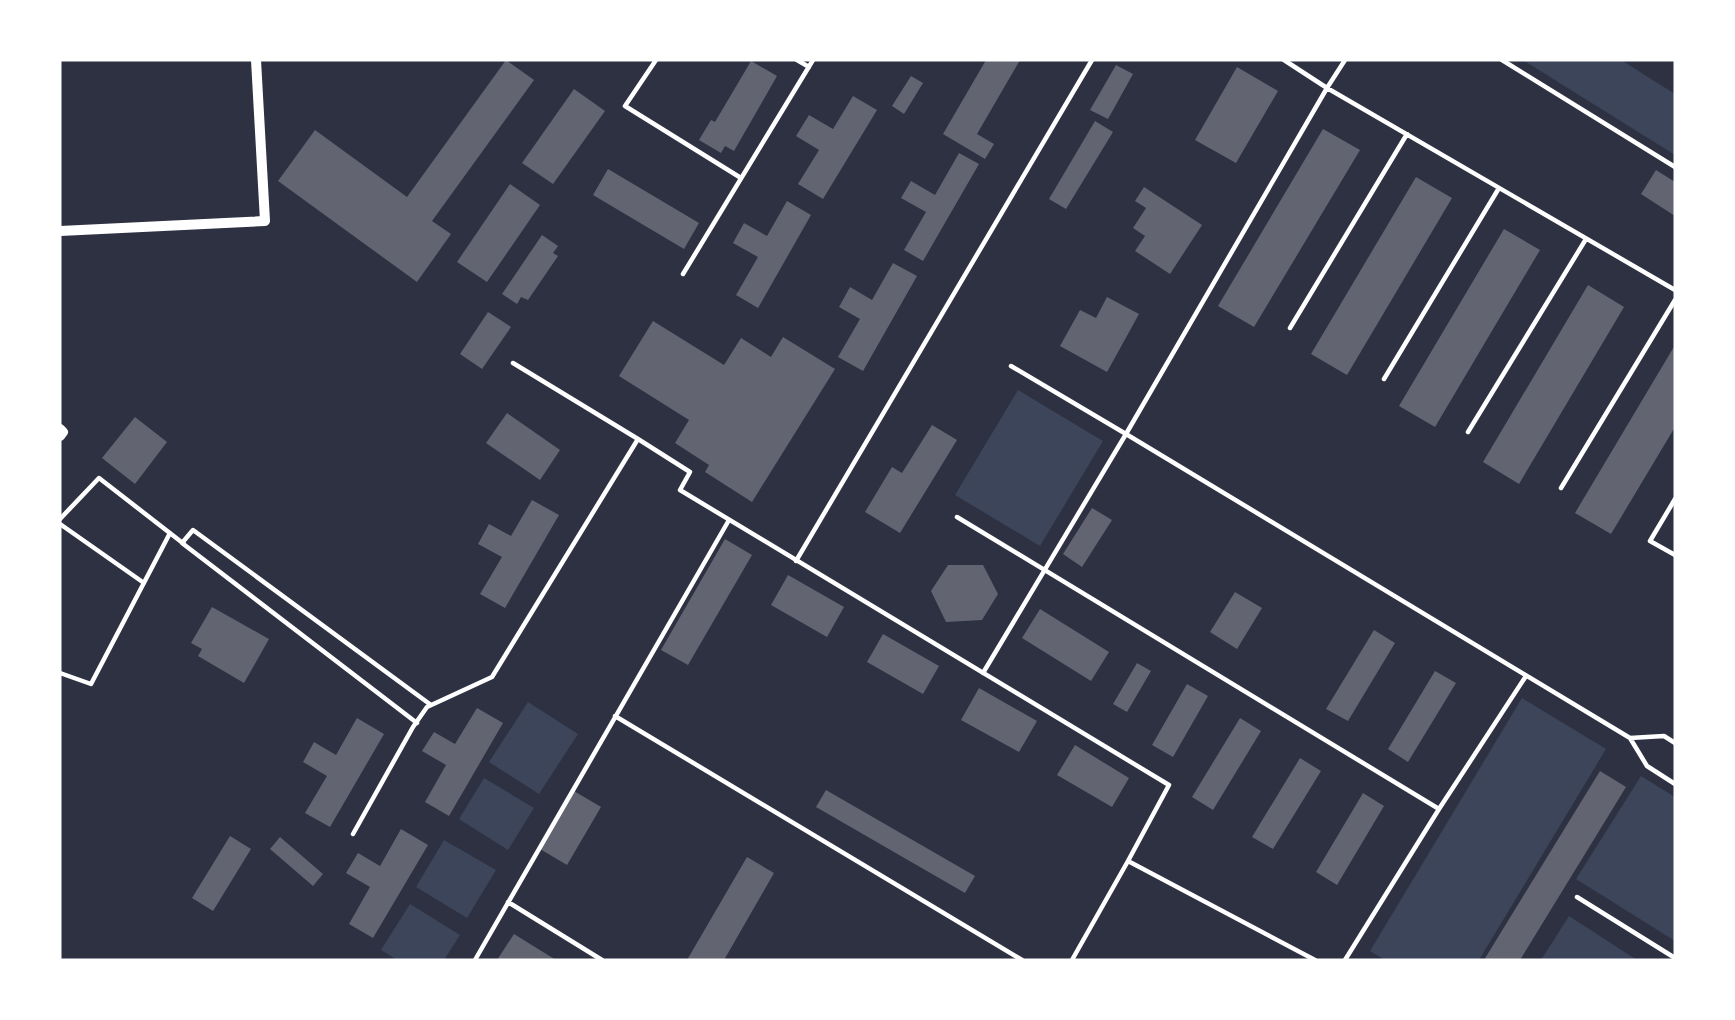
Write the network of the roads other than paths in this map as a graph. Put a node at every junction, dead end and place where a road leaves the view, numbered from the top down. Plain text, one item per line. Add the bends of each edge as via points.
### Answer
1 (256, 60) edge
2 (656, 60) edge
3 (797, 60) edge
4 (813, 60) edge
5 (1092, 60) edge
6 (1284, 60) edge
7 (1346, 60) edge
8 (1502, 60) edge
9 (808, 67) junction
10 (1327, 88) junction
11 (1407, 134) junction
12 (1675, 167) edge
13 (741, 178) junction
14 (1499, 188) junction
15 (60, 231) edge
16 (1586, 239) junction
17 (683, 274) dead end
18 (1675, 290) edge
19 (1675, 300) edge
20 (1290, 328) dead end
21 (513, 363) dead end
22 (1011, 366) dead end
23 (1384, 380) dead end
24 (60, 429) edge
25 (1468, 432) dead end
26 (1126, 434) junction
27 (60, 436) edge
28 (638, 439) junction
29 (1561, 488) dead end
30 (1675, 499) edge
31 (957, 517) dead end
32 (60, 519) edge
33 (729, 520) junction
34 (60, 524) edge
35 (170, 533) junction
36 (184, 544) junction
37 (1675, 555) edge
38 (796, 561) junction
39 (1044, 570) junction
40 (144, 583) junction
41 (60, 673) edge
42 (983, 673) junction
43 (1526, 676) junction
44 (431, 705) junction
45 (615, 716) junction
46 (417, 723) junction
47 (1630, 738) junction
48 (1675, 743) edge
49 (1675, 784) edge
50 (1439, 809) junction
51 (353, 834) dead end
52 (1128, 861) junction
53 (1577, 897) dead end
54 (508, 902) junction
55 (1675, 958) edge
56 (475, 960) edge
57 (602, 960) edge
58 (1022, 960) edge
59 (1072, 960) edge
60 (1315, 960) edge
61 (1345, 960) edge

1 - 15 street via 265,221
2 - 13 lane via 625,106
3 - 9 lane
4 - 9 lane
5 - 38 lane
6 - 10 lane
7 - 10 lane
8 - 12 lane
9 - 13 lane
10 - 11 lane
10 - 26 lane
11 - 14 lane
11 - 20 lane
13 - 17 lane
14 - 16 lane
14 - 23 lane
16 - 18 lane
16 - 25 lane
19 - 29 lane
21 - 28 lane
22 - 26 lane
24 - 27 street
26 - 39 lane
26 - 43 lane
28 - 33 lane via 690,472 680,490
28 - 44 lane via 492,677
30 - 37 lane via 1650,541
31 - 39 lane
32 - 35 lane via 99,478
33 - 38 lane
33 - 45 lane
34 - 40 lane
35 - 36 lane
35 - 40 lane
36 - 44 lane via 193,530
36 - 46 lane
38 - 42 lane
39 - 42 lane
39 - 50 lane
40 - 41 lane via 91,684
42 - 52 lane via 1168,785
43 - 47 lane
43 - 50 lane
44 - 46 lane
45 - 54 lane
45 - 58 lane
46 - 51 lane
47 - 48 lane via 1664,736
47 - 49 lane via 1647,766
50 - 61 lane
52 - 59 lane
52 - 60 lane
53 - 55 lane
54 - 56 lane
54 - 57 lane

